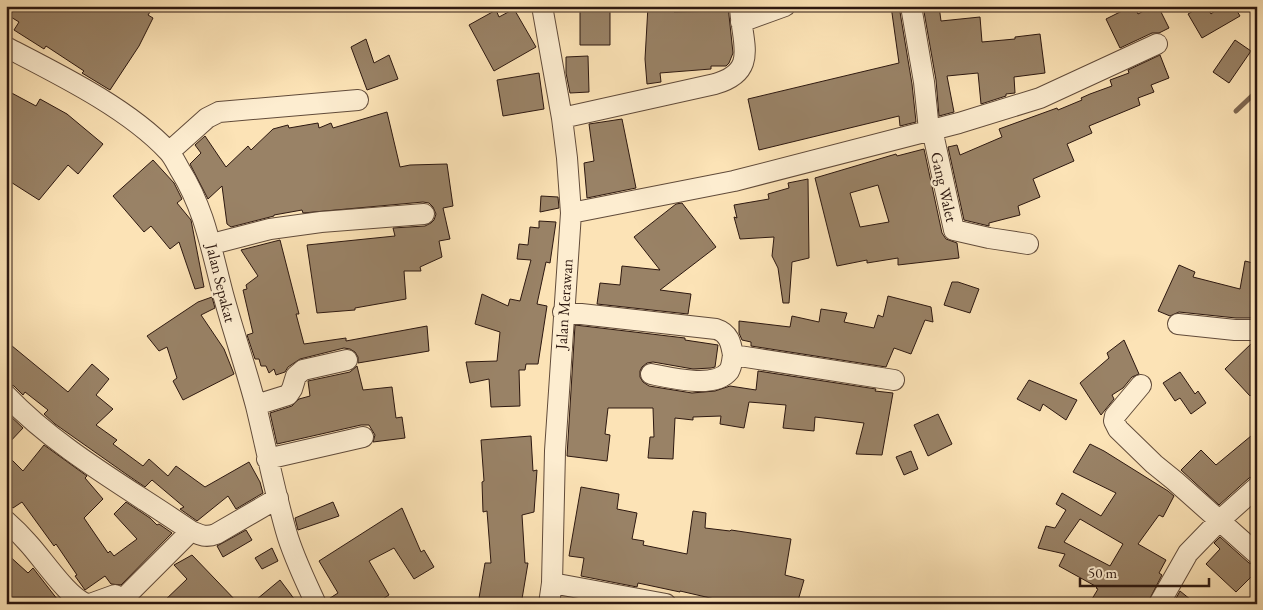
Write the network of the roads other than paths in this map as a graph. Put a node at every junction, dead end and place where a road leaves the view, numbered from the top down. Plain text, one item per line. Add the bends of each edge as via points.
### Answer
1 (542, 6) edge
2 (786, 6) edge
3 (910, 6) edge
4 (741, 14) edge
5 (1157, 44) dead end
6 (6, 47) edge
7 (358, 100) dead end
8 (562, 118) junction
9 (930, 130) junction
10 (169, 152) junction
11 (571, 213) junction
12 (424, 214) dead end
13 (212, 244) junction
14 (1028, 244) dead end
15 (563, 312) junction
16 (1178, 324) dead end
17 (1257, 330) edge
18 (733, 355) junction
19 (348, 360) dead end
20 (651, 374) dead end
21 (894, 380) dead end
22 (1142, 385) dead end
23 (6, 395) edge
24 (256, 405) junction
25 (363, 437) dead end
26 (267, 459) junction
27 (1257, 486) edge
28 (278, 498) junction
29 (1220, 520) junction
30 (6, 521) edge
31 (191, 531) junction
32 (1257, 554) edge
33 (552, 583) junction
34 (126, 601) edge
35 (89, 604) edge
36 (316, 604) edge
37 (549, 604) edge
38 (666, 604) edge
39 (1159, 604) edge

1 - 8 street, Jalan Merawan
2 - 4 street
3 - 9 street
4 - 8 street via 746,57 740,72 728,80
5 - 9 street via 1040,98
6 - 10 street, Jalan Sepakat via 108,104
7 - 10 street via 219,112 207,118
8 - 11 street, Jalan Merawan
9 - 11 street via 734,181
9 - 14 street, Gang Walet via 954,230
10 - 13 street, Jalan Sepakat via 195,198
11 - 15 street, Jalan Merawan
12 - 13 street via 270,229
13 - 24 street, Jalan Sepakat
15 - 18 street via 716,329 727,335
15 - 33 street, Jalan Merawan
16 - 17 street
18 - 20 street via 730,370 714,379 690,380
18 - 21 street
19 - 24 street via 303,370 288,395
22 - 29 street via 1115,416 1115,425 1154,464
23 - 31 street via 40,427
24 - 26 street, Jalan Sepakat
25 - 26 street
26 - 28 street, Jalan Sepakat
27 - 29 street
28 - 31 street via 216,534 206,536
28 - 36 street, Jalan Sepakat via 296,559
29 - 32 street
29 - 39 street via 1188,553
30 - 35 street via 70,592
31 - 34 street
33 - 37 street, Jalan Merawan
33 - 38 street
34 - 35 street via 113,596

